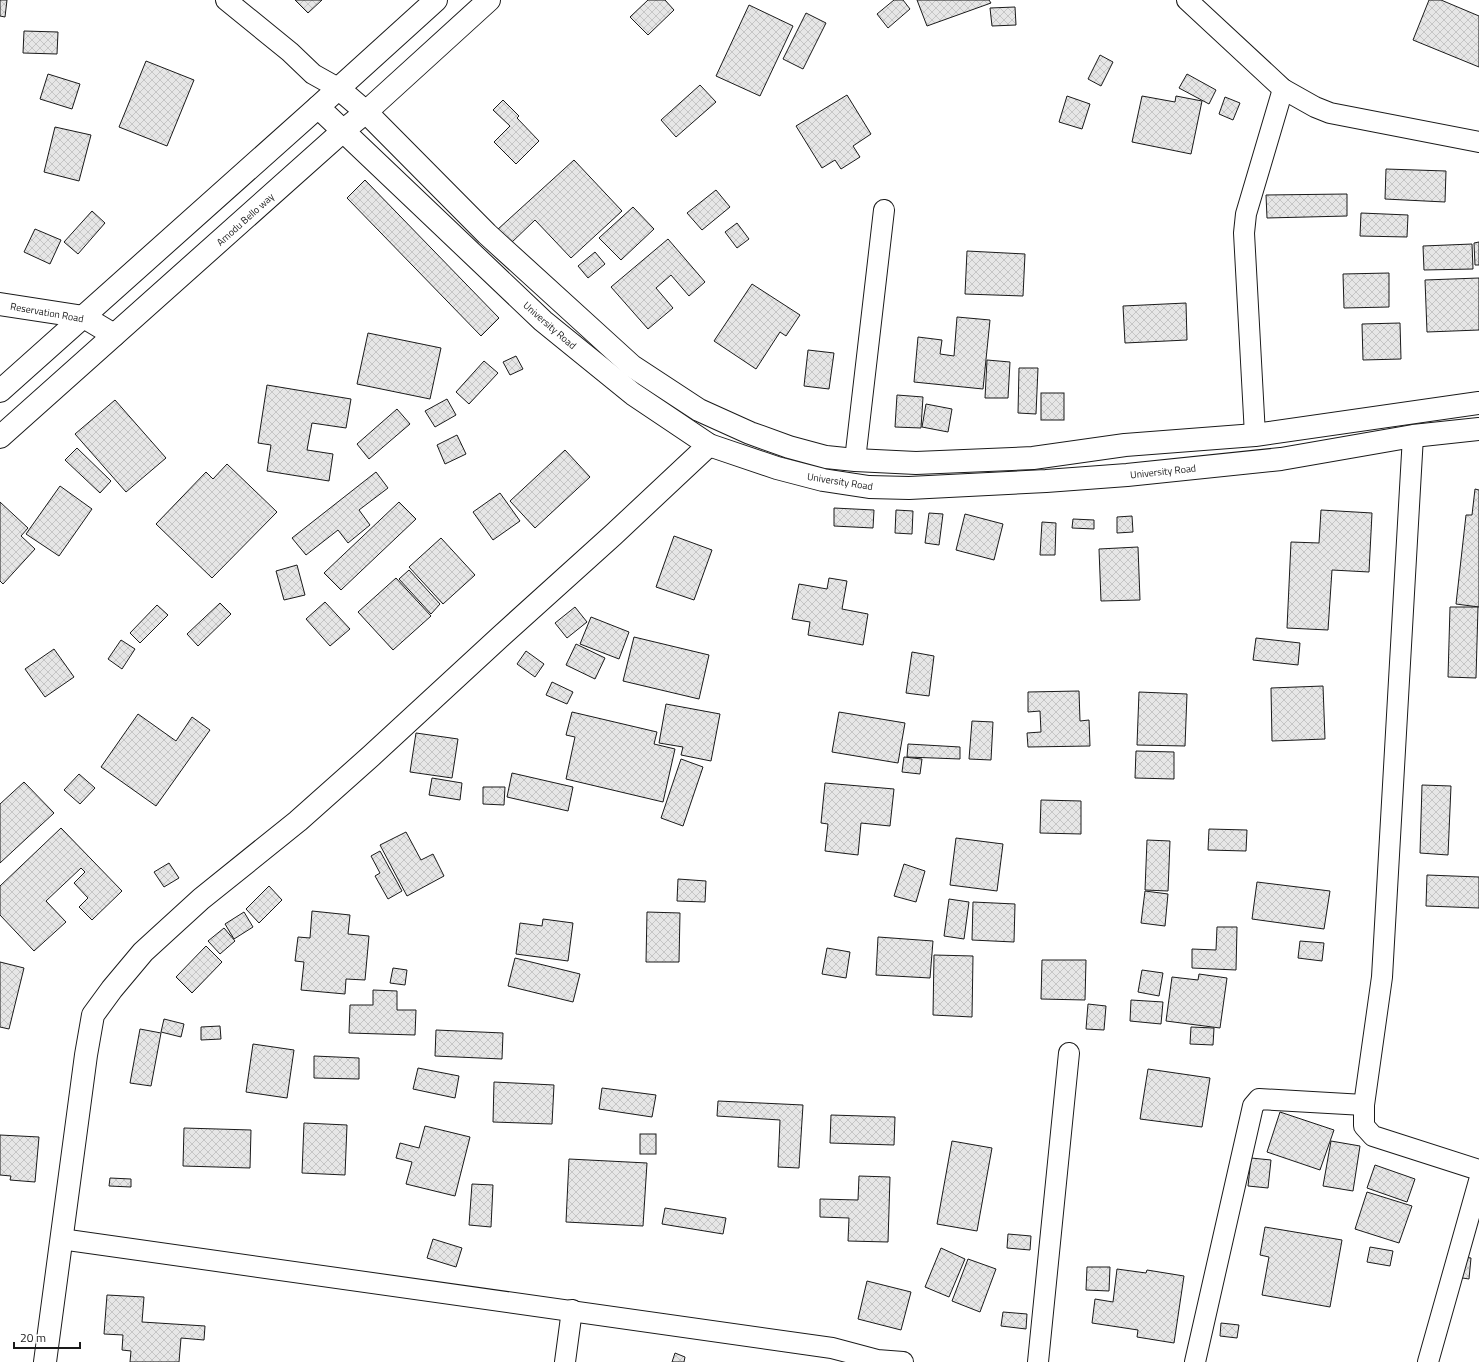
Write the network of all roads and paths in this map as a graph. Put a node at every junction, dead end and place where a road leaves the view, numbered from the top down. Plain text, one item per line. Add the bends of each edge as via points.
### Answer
1 (226, 0) edge
2 (436, 0) edge
3 (489, 0) edge
4 (1187, 0) edge
5 (312, 74) junction
6 (338, 88) junction
7 (1283, 89) junction
8 (318, 107) junction
9 (366, 112) junction
10 (344, 130) junction
11 (1479, 142) edge
12 (884, 210) dead end
13 (0, 304) edge
14 (84, 317) junction
15 (114, 335) junction
16 (0, 391) edge
17 (1479, 403) edge
18 (1425, 410) junction
19 (1479, 429) edge
20 (1255, 435) junction
21 (1421, 436) junction
22 (0, 437) edge
23 (709, 445) junction
24 (855, 460) junction
25 (1069, 1053) dead end
26 (1364, 1106) junction
27 (1479, 1170) edge
28 (1479, 1181) edge
29 (61, 1239) junction
30 (572, 1310) junction
31 (877, 1361) edge
32 (45, 1362) edge
33 (565, 1362) edge
34 (902, 1362) edge
35 (1038, 1362) edge
36 (1195, 1362) edge
37 (1428, 1362) edge

1 - 5 street via 290,52
2 - 6 main road
3 - 9 main road, Amodu Bello way
4 - 7 street
5 - 6 street
5 - 8 street
6 - 8 main road
6 - 9 main road
7 - 11 street via 1330,113
7 - 20 street via 1246,214 1244,233
8 - 10 main road, University Road
8 - 14 main road
9 - 10 main road, Amodu Bello way
9 - 24 main road via 487,234 632,366 699,410 750,433 789,448 826,457
10 - 15 main road, Amodu Bello way
10 - 23 main road, University Road via 543,321 633,394
12 - 24 street
13 - 14 main road, Reservation Road
14 - 15 main road, Reservation Road
14 - 16 main road
15 - 22 main road, Amodu Bello way
17 - 18 main road
18 - 20 main road
18 - 21 main road
19 - 21 main road, University Road
20 - 24 main road via 1125,445 1033,458 916,463
21 - 23 main road, University Road via 1281,459 1046,481 909,488 869,487 823,480 777,468
21 - 26 street via 1382,977
23 - 29 main road via 371,756 143,952 112,989 93,1015
25 - 35 street
26 - 27 street via 1364,1126 1372,1136
26 - 36 street via 1259,1098 1254,1106
28 - 37 street
29 - 30 street
29 - 32 main road
30 - 31 street via 832,1348
30 - 33 street
31 - 34 street

